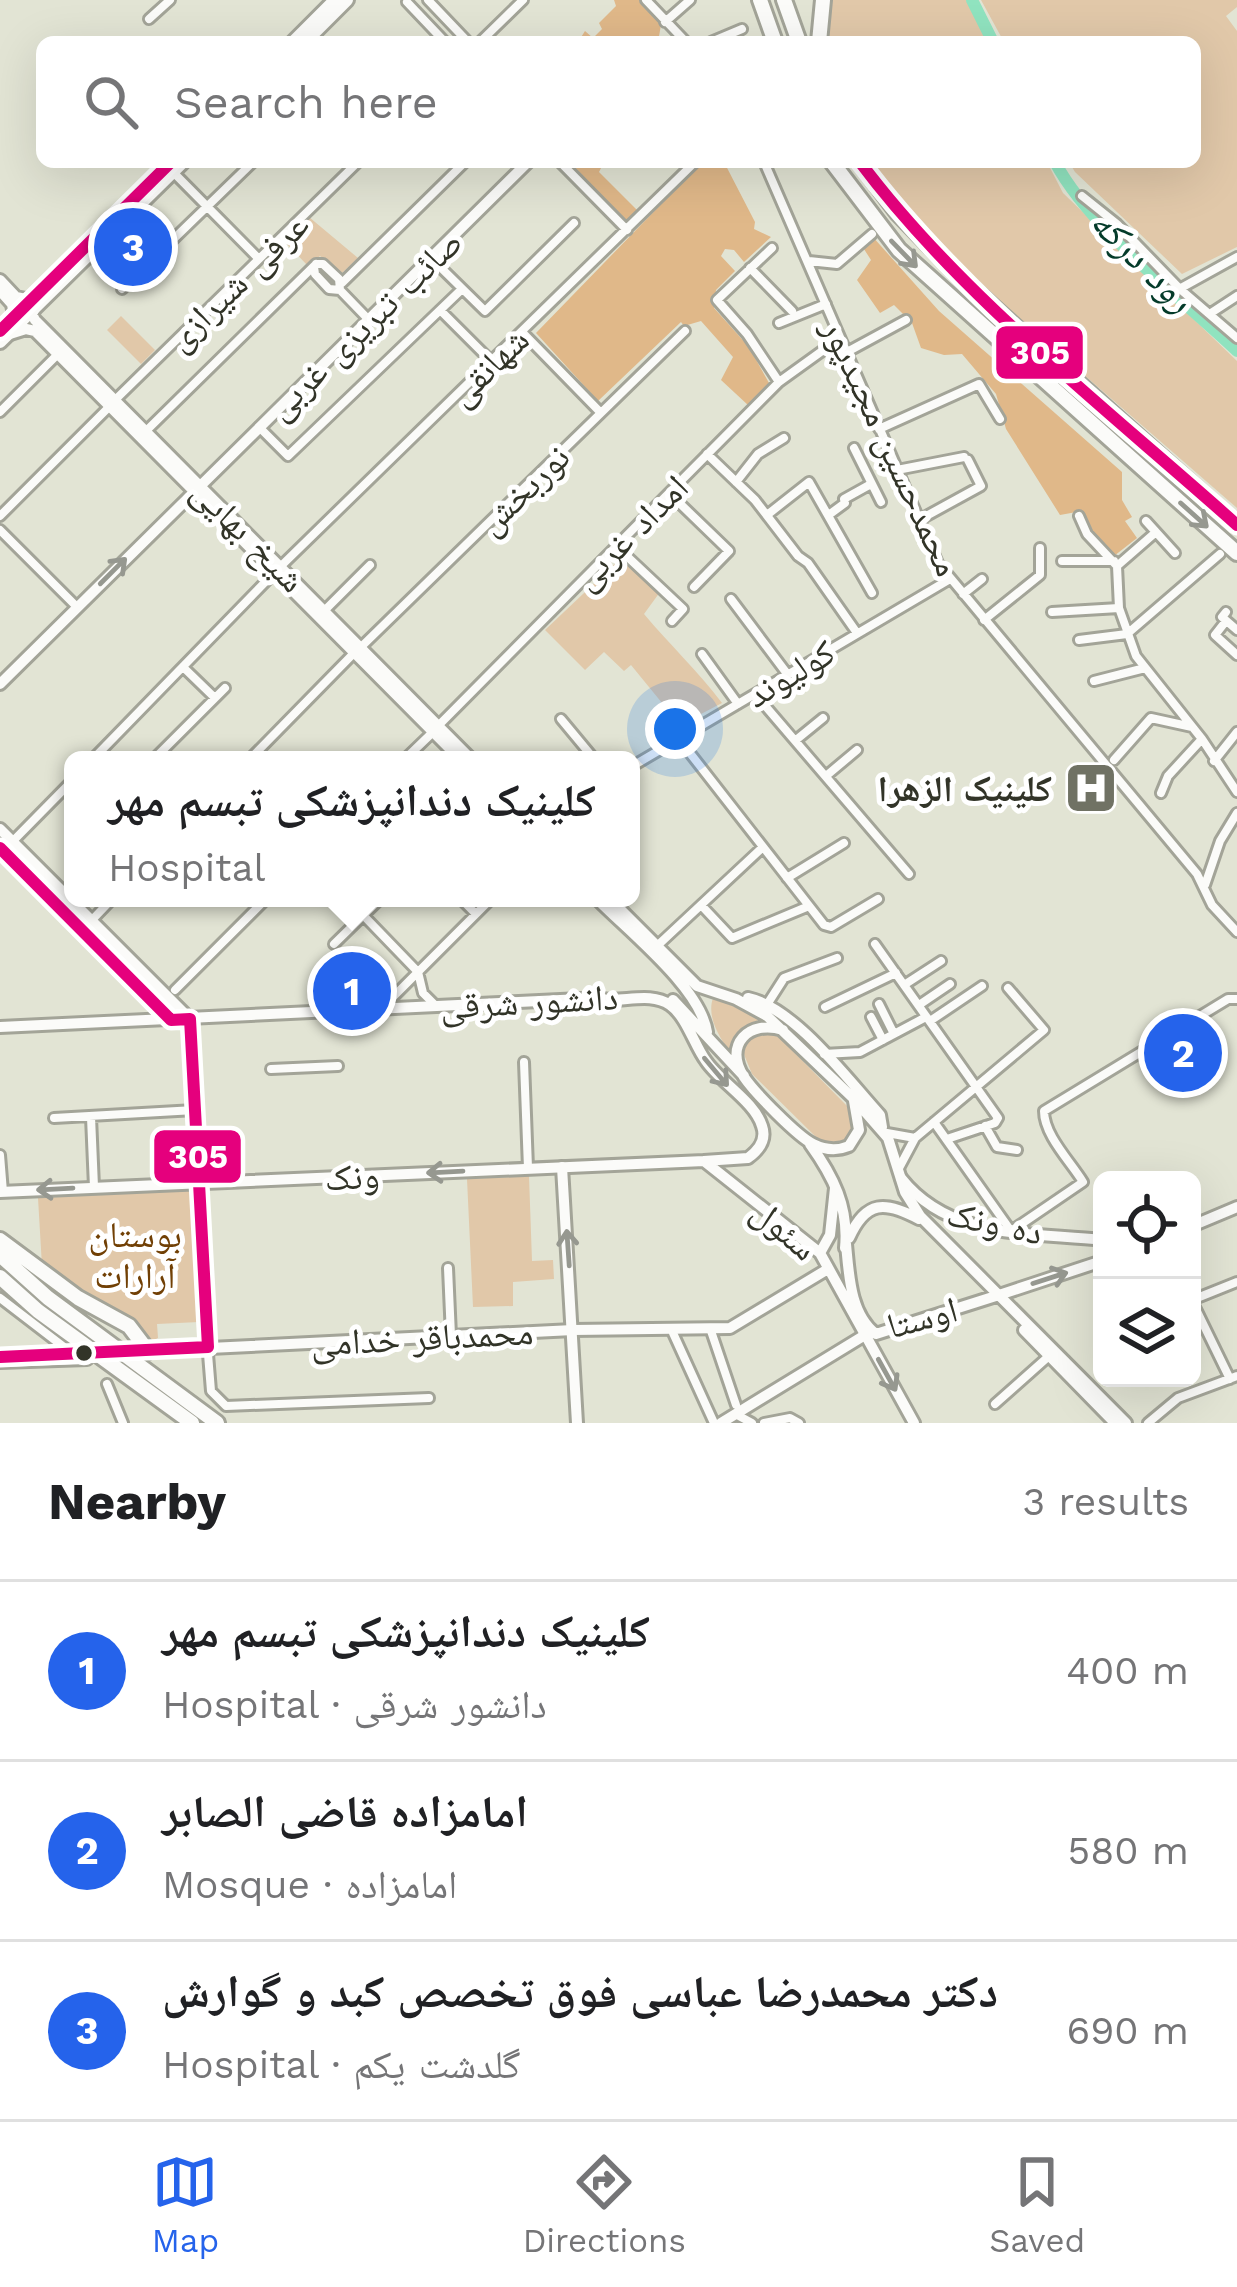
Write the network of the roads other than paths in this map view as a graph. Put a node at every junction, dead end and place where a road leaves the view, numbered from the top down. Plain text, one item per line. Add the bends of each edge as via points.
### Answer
1 (170, 0) edge
2 (335, 0) edge
3 (347, 0) edge
4 (428, 0) edge
5 (523, 0) edge
6 (646, 0) edge
7 (690, 0) edge
8 (760, 0) edge
9 (784, 0) edge
10 (823, 0) edge
11 (407, 2) edge
12 (149, 20) dead end
13 (665, 22) junction
14 (742, 29) dead end
15 (298, 36) edge
16 (310, 36) edge
17 (439, 36) edge
18 (462, 36) edge
19 (487, 36) edge
20 (678, 36) edge
21 (725, 36) edge
22 (773, 36) edge
23 (798, 36) edge
24 (819, 36) edge
25 (172, 168) edge
26 (177, 168) edge
27 (247, 168) edge
28 (352, 168) edge
29 (459, 168) edge
30 (522, 168) edge
31 (566, 168) edge
32 (689, 168) edge
33 (767, 168) edge
34 (837, 168) edge
35 (864, 168) edge
36 (1082, 196) dead end
37 (207, 206) junction
38 (574, 223) dead end
39 (627, 230) junction
40 (872, 234) dead end
41 (772, 248) dead end
42 (1237, 257) edge
43 (431, 258) junction
44 (259, 259) junction
45 (809, 261) junction
46 (750, 268) junction
47 (0, 280) edge
48 (341, 286) junction
49 (122, 289) dead end
50 (462, 289) junction
51 (1180, 289) junction
52 (0, 291) edge
53 (1237, 296) edge
54 (826, 304) junction
55 (440, 310) junction
56 (25, 311) junction
57 (792, 311) dead end
58 (1211, 313) junction
59 (368, 319) junction
60 (906, 320) dead end
61 (779, 322) dead end
62 (685, 331) dead end
63 (522, 332) junction
64 (2, 336) edge
65 (1237, 338) edge
66 (829, 346) dead end
67 (847, 352) junction
68 (58, 354) junction
69 (492, 362) junction
70 (83, 374) junction
71 (779, 382) junction
72 (112, 403) junction
73 (0, 412) edge
74 (601, 413) junction
75 (1000, 419) dead end
76 (259, 427) junction
77 (879, 429) junction
78 (146, 431) junction
79 (784, 438) dead end
80 (854, 448) dead end
81 (707, 454) junction
82 (896, 470) junction
83 (736, 482) junction
84 (872, 484) junction
85 (196, 488) junction
86 (669, 493) junction
87 (881, 502) dead end
88 (830, 514) junction
89 (766, 515) junction
90 (0, 516) edge
91 (1079, 516) dead end
92 (919, 520) junction
93 (1146, 521) dead end
94 (1237, 525) edge
95 (0, 530) edge
96 (1156, 532) junction
97 (616, 546) junction
98 (1040, 548) dead end
99 (1175, 553) dead end
100 (1220, 554) dead end
101 (1237, 554) edge
102 (1062, 561) dead end
103 (1115, 564) junction
104 (370, 565) dead end
105 (278, 570) junction
106 (950, 579) junction
107 (982, 579) dead end
108 (694, 587) dead end
109 (872, 592) dead end
110 (963, 594) junction
111 (731, 599) dead end
112 (77, 607) junction
113 (1120, 608) junction
114 (324, 611) junction
115 (1052, 612) dead end
116 (672, 620) dead end
117 (984, 620) junction
118 (1237, 630) edge
119 (857, 633) junction
120 (1127, 634) junction
121 (1079, 640) dead end
122 (357, 650) junction
123 (702, 654) dead end
124 (1237, 655) edge
125 (183, 667) junction
126 (1145, 668) junction
127 (788, 675) junction
128 (1094, 681) dead end
129 (0, 684) edge
130 (225, 688) dead end
131 (755, 694) junction
132 (214, 698) junction
133 (738, 704) junction
134 (823, 718) dead end
135 (561, 719) dead end
136 (1193, 727) junction
137 (435, 729) junction
138 (1237, 732) edge
139 (680, 739) junction
140 (1202, 739) junction
141 (796, 740) junction
142 (857, 750) dead end
143 (101, 751) edge
144 (162, 751) edge
145 (258, 751) edge
146 (413, 751) edge
147 (453, 751) edge
148 (461, 751) edge
149 (588, 751) edge
150 (1114, 760) dead end
151 (1214, 761) junction
152 (640, 762) edge
153 (826, 776) junction
154 (64, 791) edge
155 (1237, 792) edge
156 (1161, 793) dead end
157 (1237, 813) edge
158 (0, 830) edge
159 (844, 843) dead end
160 (763, 847) junction
161 (4, 849) edge
162 (910, 874) dead end
163 (787, 878) junction
164 (1205, 885) junction
165 (64, 899) edge
166 (878, 899) dead end
167 (701, 905) junction
168 (809, 906) junction
169 (74, 907) edge
170 (104, 907) edge
171 (258, 907) edge
172 (371, 907) edge
173 (469, 907) edge
174 (483, 907) edge
175 (605, 907) edge
176 (618, 907) edge
177 (476, 914) junction
178 (363, 915) junction
179 (91, 921) junction
180 (1237, 932) edge
181 (334, 944) dead end
182 (875, 944) dead end
183 (657, 946) junction
184 (837, 958) dead end
185 (941, 961) dead end
186 (418, 972) junction
187 (896, 973) junction
188 (950, 984) dead end
189 (904, 985) junction
190 (982, 986) dead end
191 (1008, 988) dead end
192 (175, 990) dead end
193 (595, 998) junction
194 (736, 999) junction
195 (1237, 999) edge
196 (153, 1002) junction
197 (768, 1003) junction
198 (879, 1004) dead end
199 (919, 1005) junction
200 (436, 1006) junction
201 (825, 1007) dead end
202 (381, 1009) junction
203 (871, 1017) dead end
204 (190, 1019) junction
205 (928, 1019) junction
206 (171, 1020) junction
207 (141, 1021) junction
208 (0, 1028) edge
209 (787, 1031) junction
210 (894, 1034) junction
211 (707, 1035) junction
212 (883, 1040) junction
213 (860, 1052) junction
214 (823, 1054) junction
215 (524, 1062) dead end
216 (338, 1066) dead end
217 (271, 1070) dead end
218 (744, 1076) junction
219 (848, 1080) junction
220 (976, 1086) junction
221 (853, 1098) junction
222 (195, 1110) junction
223 (91, 1116) junction
224 (54, 1118) dead end
225 (934, 1122) junction
226 (985, 1126) junction
227 (884, 1131) junction
228 (915, 1138) junction
229 (947, 1140) junction
230 (809, 1143) junction
231 (1017, 1150) dead end
232 (0, 1155) edge
233 (704, 1161) junction
234 (562, 1167) junction
235 (528, 1168) junction
236 (900, 1173) junction
237 (199, 1183) junction
238 (835, 1186) junction
239 (94, 1187) junction
240 (2, 1192) edge
241 (1237, 1207) edge
242 (1201, 1222) edge
243 (928, 1224) junction
244 (1011, 1231) junction
245 (1093, 1239) edge
246 (0, 1240) edge
247 (846, 1244) junction
248 (0, 1255) edge
249 (824, 1262) junction
250 (1093, 1265) edge
251 (448, 1268) dead end
252 (0, 1277) edge
253 (1237, 1282) edge
254 (995, 1296) junction
255 (0, 1298) edge
256 (1201, 1301) edge
257 (851, 1310) junction
258 (1201, 1320) edge
259 (709, 1328) junction
260 (602, 1332) junction
261 (570, 1333) junction
262 (673, 1333) junction
263 (865, 1335) junction
264 (451, 1336) junction
265 (485, 1337) junction
266 (208, 1350) junction
267 (1052, 1353) junction
268 (73, 1354) junction
269 (144, 1354) junction
270 (0, 1360) edge
271 (1233, 1378) edge
272 (107, 1384) dead end
273 (154, 1394) junction
274 (429, 1398) dead end
275 (995, 1404) dead end
276 (737, 1411) junction
277 (123, 1423) edge
278 (182, 1423) edge
279 (192, 1423) edge
280 (218, 1423) edge
281 (573, 1423) edge
282 (722, 1423) edge
283 (752, 1423) edge
284 (764, 1423) edge
285 (799, 1423) edge
286 (914, 1423) edge
287 (1115, 1423) edge
288 (1126, 1423) edge
289 (1148, 1423) edge

1 - 12 street
2 - 15 main road
3 - 16 main road
4 - 18 street
5 - 19 street
6 - 13 street
7 - 13 street
8 - 22 highway
9 - 23 highway
10 - 24 highway
11 - 17 street
13 - 20 street
14 - 21 street
25 - 56 main road
26 - 37 street
27 - 37 street
28 - 44 street, عرفی شیرازی
29 - 48 street
30 - 43 main road, صائب تبریزی غربی
31 - 39 street
32 - 39 street, شهانقی
33 - 45 street, محمدحسین مجیدپور
34 -> 101 highway via 899,250
35 - 94 highway via 950,268
36 - 51 street
37 - 44 street
37 - 49 street
38 - 50 street via 485,311
39 - 63 street, شهانقی
40 - 45 street via 837,264
41 - 46 street
42 - 51 street
43 - 50 street
43 - 59 main road, صائب تبریزی غربی
44 - 72 street, عرفی شیرازی
45 - 54 street, محمدحسین مجیدپور
46 - 57 street
46 - 71 street via 717,300
47 - 56 main road, شیخ بهایی
48 - 59 street
48 - 78 street via 316,264
50 - 55 street
51 - 58 street
52 - 56 main road, شیخ بهایی
53 - 58 street
54 - 61 street
54 - 67 street, محمدحسین مجیدپور
55 - 69 street
55 - 76 street via 288,456
56 - 64 main road
56 - 64 main road
56 - 68 main road, شیخ بهایی
56 - 70 main road, شیخ بهایی
58 - 65 street
59 - 76 main road, صائب تبریزی غربی
60 - 67 street
62 - 74 street, نوربخش
63 - 69 street, شهانقی
63 - 74 street
66 - 71 street, امداد غربی
67 - 77 street, محمدحسین مجیدپور
68 - 70 main road, شیخ بهایی
68 - 73 street
69 - 105 street, شهانقی
70 - 72 main road, شیخ بهایی
71 - 81 street, امداد غربی
72 - 78 main road, شیخ بهایی
72 - 85 main road, شیخ بهایی
72 - 90 street, عرفی شیرازی
74 - 122 street, نوربخش
75 - 77 street via 980,384
76 - 85 main road, صائب تبریزی غربی
77 - 82 street, محمدحسین مجیدپور
78 - 85 main road, شیخ بهایی
79 - 83 street
80 - 84 street
81 - 83 street
81 - 86 street, امداد غربی
82 - 92 street, محمدحسین مجیدپور
82 - 92 street via 966,458 981,486
83 - 89 street
84 - 87 street
84 - 88 street
85 - 105 main road, شیخ بهایی
112 -> 85 main road, صائب تبریزی غربی
86 - 97 street, امداد غربی
86 - 108 street via 729,551
88 - 89 street via 809,482
88 - 109 street
89 - 119 street
91 - 103 street
92 - 106 street, محمدحسین مجیدپور
93 - 96 street
95 - 112 street
96 - 99 street
96 - 103 street
97 - 116 street via 682,609
97 - 137 street, امداد غربی
98 - 117 street via 1040,575
100 - 120 street
102 - 103 street
103 - 113 street
104 - 114 street
105 - 114 main road, شیخ بهایی
105 - 122 main road, شیخ بهایی
105 - 125 street, شهانقی
106 - 110 street, محمدحسین مجیدپور
106 - 119 street, کولیوند
107 - 110 street
110 - 117 street, محمدحسین مجیدپور
111 - 127 street
112 - 129 main road, صائب تبریزی غربی
113 - 115 street
113 - 120 street
114 - 122 main road, شیخ بهایی
117 - 164 street, محمدحسین مجیدپور
118 - 124 street via 1226,616 1215,635
119 - 127 street, کولیوند
120 - 121 street
120 - 126 street
122 - 137 main road, شیخ بهایی
122 - 145 street, نوربخش
123 - 133 street
125 - 132 street
125 - 143 street, شهانقی
126 - 128 street
126 - 136 street
127 - 131 street, کولیوند
130 - 132 street
131 - 133 street, کولیوند
131 - 141 street
132 - 144 street
133 - 139 street, کولیوند
134 - 141 street
135 - 149 street
136 - 140 street
136 - 150 street via 1151,718
137 - 146 street, امداد غربی
137 - 147 main road, شیخ بهایی
137 - 148 main road, شیخ بهایی
138 - 151 street
139 - 152 street, کولیوند
139 - 160 street
140 - 151 street
140 - 156 street
141 - 153 street
142 - 153 street
151 - 155 street
153 - 162 street
154 - 161 street
157 - 164 street
158 - 161 main road
159 - 163 street
160 - 163 street
160 - 167 street
161 - 165 main road
161 - 196 main road
163 - 168 street
164 - 180 street, محمدحسین مجیدپور
166 - 168 street via 831,927
167 - 168 street via 732,938
167 - 183 street
169 - 179 main road
170 - 179 street
171 - 192 street
172 - 178 street
173 - 177 street
174 - 177 street
175 - 211 main road via 685,988
176 - 183 main road
177 - 186 street
178 - 181 street
178 - 186 street
179 - 204 main road
182 - 187 street
183 - 194 main road via 697,986
184 - 197 street via 784,978
185 - 189 street
186 - 200 street
186 - 202 street
187 - 189 street
187 - 201 street
188 - 199 street
189 - 199 street
190 - 205 street
191 - 220 street via 1044,1030
193 - 200 main road, دانشور شرقی
193 - 211 main road, دانشور شرقی via 662,996
193 -> 233 main road, ونک via 674,1007 704,1059 760,1121 762,1142 748,1158
194 - 197 main road
194 - 209 main road
195 - 244 street via 1044,1111 1084,1182
196 - 206 main road
196 - 207 main road via 152,1016
197 - 214 main road
198 - 210 street
199 - 205 street
200 - 202 main road, دانشور شرقی
202 - 204 main road, دانشور شرقی
203 - 212 street
204 - 206 main road, دانشور شرقی
204 - 222 main road
205 - 210 street
205 - 220 street
206 - 207 main road, دانشور شرقی
207 - 208 main road, دانشور شرقی
209 - 218 main road via 761,1026 745,1035 737,1054
209 - 221 main road
210 - 212 street
211 - 218 main road
212 - 213 street
213 - 214 street
213 - 219 street
214 - 219 main road
215 - 235 street
216 - 217 street
218 - 230 main road, سئول
219 - 227 main road
220 - 225 street
220 - 226 street via 998,1118
221 - 227 main road
221 - 230 main road via 859,1130 849,1147
222 - 223 street
222 - 237 main road
223 - 224 street
223 - 239 street
225 - 228 street
225 - 229 street
226 - 229 street
226 - 231 street via 997,1147
227 - 228 street
227 - 236 main road
228 - 236 street
229 - 244 street
230 - 238 main road, سئول
232 - 240 street
233 - 234 main road, ونک
233 - 249 main road, سئول
234 - 235 main road, ونک
261 -> 234 main road
235 -> 237 main road, ونک
236 - 243 main road
236 - 244 main road, ده ونک via 940,1215
237 - 239 main road, ونک
237 - 266 main road
238 - 247 main road, سئول
238 - 249 main road
239 -> 240 main road, ونک
241 - 242 main road
243 - 247 main road via 877,1208 860,1217
243 - 254 main road
244 - 245 main road, ده ونک
246 - 269 highway via 129,1326
247 - 254 main road, اوستا via 856,1305 879,1335
247 - 257 main road, سئول
248 - 280 highway
249 - 257 main road, سئول
249 - 259 main road, محمدباقر خدامی
254 -> 250 main road, اوستا
251 - 264 street
252 - 273 highway
253 - 256 street
254 - 267 main road
255 - 268 street
257 - 263 main road, سئول
258 - 271 street
259 - 260 main road, محمدباقر خدامی
259 - 262 main road, محمدباقر خدامی
259 - 276 street
260 - 261 main road, محمدباقر خدامی
260 - 262 main road, محمدباقر خدامی
261 - 265 main road, محمدباقر خدامی
261 - 281 main road
262 - 282 street
263 - 276 main road
263 -> 286 main road, سئول
264 - 265 main road, محمدباقر خدامی
264 - 266 main road, محمدباقر خدامی
265 - 266 main road, محمدباقر خدامی
266 - 269 main road, محمدباقر خدامی
266 - 274 street via 215,1398 226,1406
267 - 275 street
267 - 287 main road
267 - 288 main road
268 - 269 main road, bridge
268 - 270 main road
269 - 270 main road, bridge
271 - 289 street via 1173,1401
272 - 277 street
273 - 278 highway
273 - 279 highway
276 - 282 main road
276 - 283 street
284 - 285 street

